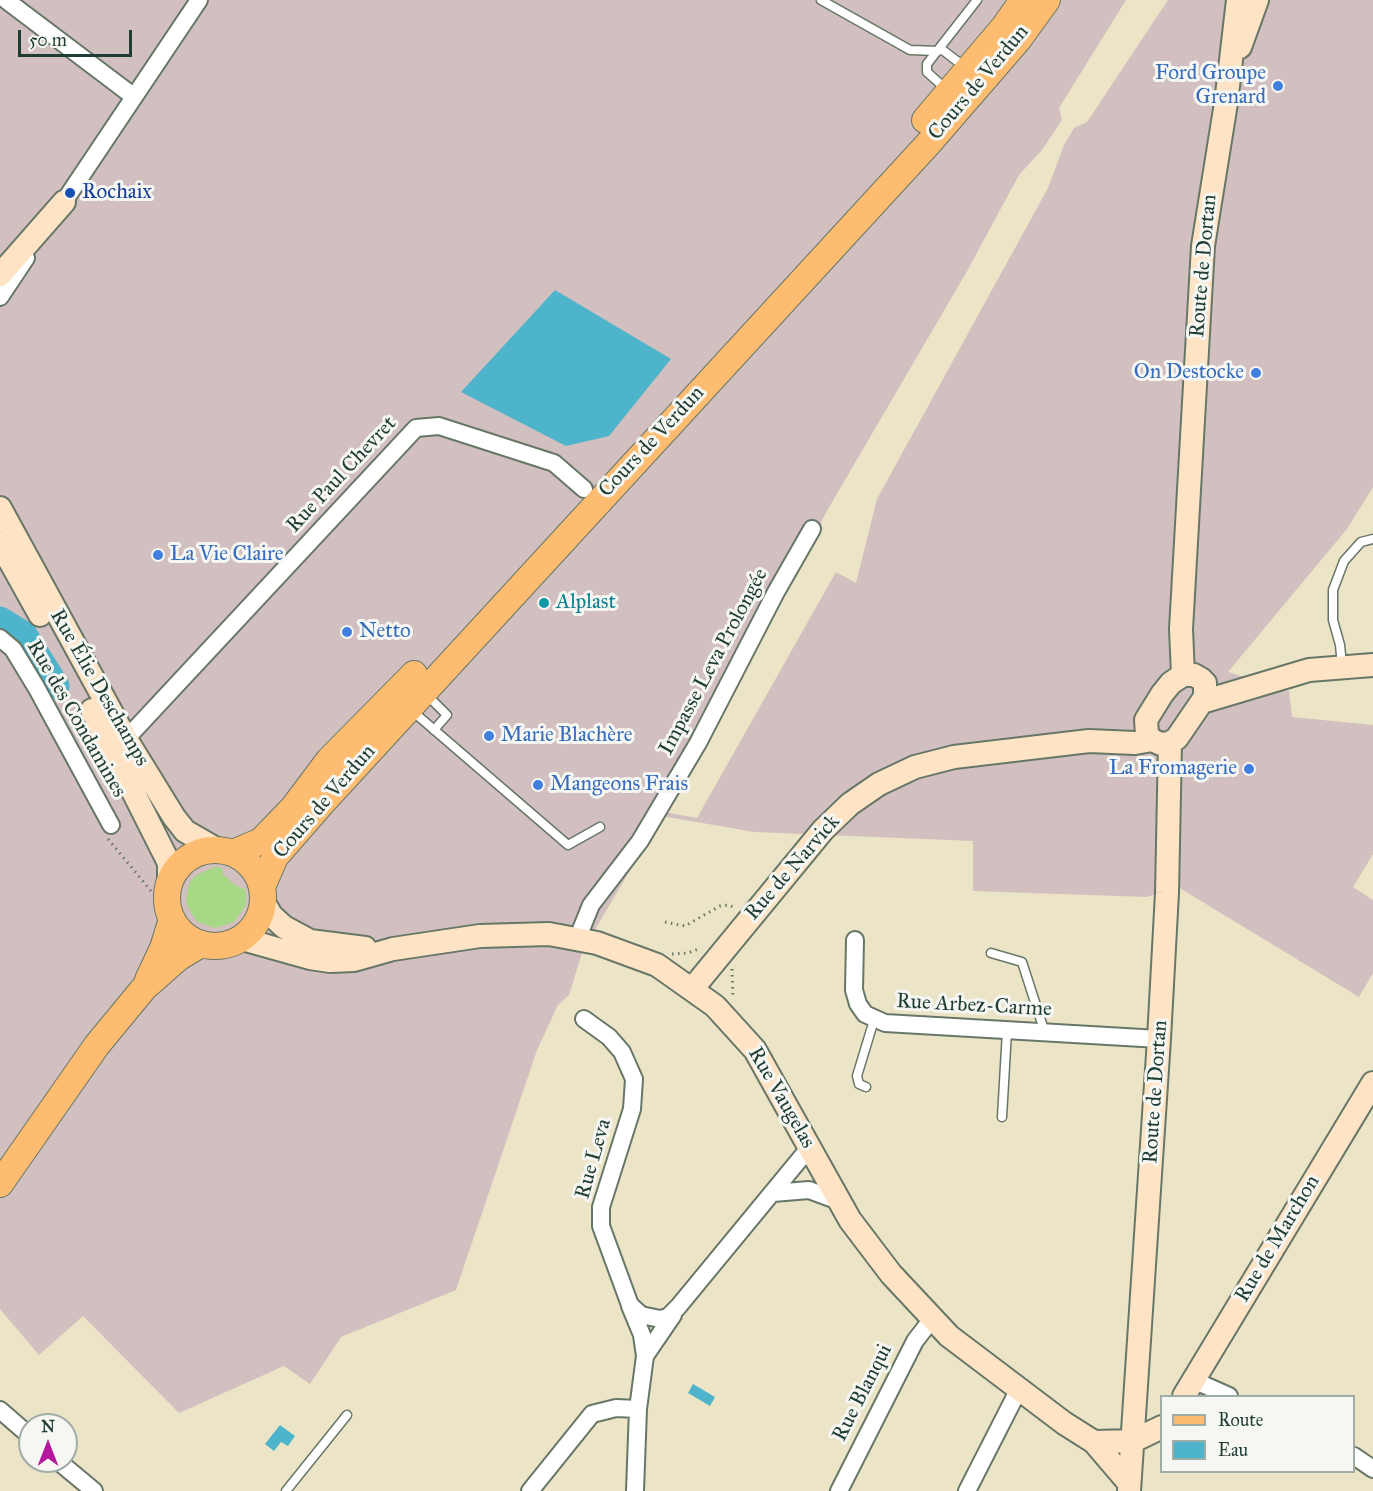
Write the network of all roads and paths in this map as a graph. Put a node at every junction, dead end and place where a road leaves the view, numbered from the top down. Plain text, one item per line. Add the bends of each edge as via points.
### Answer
1 (6, 0) edge
2 (199, 0) edge
3 (820, 0) edge
4 (976, 0) edge
5 (1025, 0) edge
6 (1047, 0) edge
7 (1238, 0) edge
8 (1257, 0) edge
9 (939, 50) junction
10 (969, 70) junction
11 (1229, 74) junction
12 (133, 96) junction
13 (941, 116) junction
14 (874, 177) junction
15 (64, 202) junction
16 (830, 249) junction
17 (0, 275) edge
18 (0, 297) edge
19 (584, 489) junction
20 (0, 508) edge
21 (812, 529) dead end
22 (1373, 539) edge
23 (0, 543) edge
24 (0, 638) edge
25 (1373, 665) edge
26 (1342, 666) junction
27 (1192, 677) junction
28 (1258, 684) junction
29 (415, 699) junction
30 (1202, 702) junction
31 (434, 730) junction
32 (1156, 734) junction
33 (126, 739) junction
34 (111, 825) joint
35 (600, 827) dead end
36 (226, 852) junction
37 (263, 894) junction
38 (169, 902) junction
39 (749, 919) junction
40 (665, 922) dead end
41 (242, 939) junction
42 (855, 940) dead end
43 (597, 943) junction
44 (201, 944) junction
45 (709, 944) dead end
46 (393, 950) junction
47 (991, 953) dead end
48 (638, 956) junction
49 (732, 967) dead end
50 (144, 988) junction
51 (693, 988) junction
52 (584, 1019) dead end
53 (874, 1020) junction
54 (738, 1029) junction
55 (1007, 1031) junction
56 (1045, 1033) junction
57 (1160, 1039) junction
58 (1373, 1083) edge
59 (866, 1087) dead end
60 (1002, 1117) dead end
61 (809, 1148) junction
62 (0, 1184) edge
63 (773, 1193) junction
64 (839, 1202) junction
65 (630, 1305) junction
66 (678, 1307) junction
67 (932, 1319) junction
68 (645, 1356) junction
69 (1188, 1388) edge
70 (1019, 1389) junction
71 (1224, 1395) edge
72 (638, 1409) junction
73 (0, 1410) edge
74 (347, 1415) dead end
75 (18, 1426) edge
76 (1160, 1427) edge
77 (1133, 1432) junction
78 (1087, 1438) junction
79 (1355, 1457) edge
80 (1373, 1469) edge
81 (72, 1473) edge
82 (1129, 1487) edge
83 (94, 1491) edge
84 (286, 1491) edge
85 (530, 1491) edge
86 (635, 1491) edge
87 (839, 1491) edge
88 (967, 1491) edge

1 - 12 street
2 - 12 street
3 - 9 lane via 910,50
4 - 9 lane
5 - 10 main road, Cours de Verdun
5 - 13 main road via 1025,17
6 - 13 main road, Cours de Verdun via 1018,40
7 - 11 main road, Route de Dortan
8 - 11 main road, Route de Dortan
9 - 10 lane
9 - 13 lane via 927,64 927,72
10 - 13 main road, Cours de Verdun
11 - 27 main road, Route de Dortan via 1203,246 1181,629
12 - 15 street
13 - 14 main road, Cours de Verdun
13 - 16 main road, Cours de Verdun
14 - 16 main road via 871,192
14 - 19 main road, Cours de Verdun
15 - 17 main road
15 - 18 street
16 - 29 main road, Cours de Verdun
19 - 33 street, Rue Paul Chevret via 554,463 439,426 416,428
19 - 36 main road, Cours de Verdun via 389,701 329,760 293,808 261,841
20 - 33 main road, Rue Élie Deschamps
21 - 43 street, Impasse Leva Prolongée via 698,743 640,841 591,905
22 - 26 lane via 1361,542 1344,561 1333,590 1333,620
23 - 38 main road, Rue Élie Deschamps via 112,746 169,863
24 - 34 street, Rue des Condamines via 13,649 36,687
25 - 26 main road
26 - 28 main road via 1309,670
27 - 28 main road via 1215,676
27 - 30 main road, Route de Dortan via 1206,688
27 - 32 main road via 1171,683 1162,694
28 - 30 main road
29 - 31 lane
29 - 31 lane via 447,715
29 - 37 main road, Cours de Verdun via 275,857
30 - 32 main road via 1182,731
31 - 35 lane via 568,845
32 - 39 main road, Rue de Narvick via 954,757 897,774 857,798 823,830
32 - 57 main road, Route de Dortan via 1167,892
33 - 36 main road, Rue Élie Deschamps via 185,831
34 - 38 path via 108,839 155,896
36 - 37 main road via 247,861 257,873
36 - 38 main road via 202,852 188,858 176,870
37 - 41 main road via 260,915
37 - 46 main road, Rue Vaugelas via 272,915 284,927 310,940
38 - 44 main road via 183,933
38 - 50 main road via 163,948
39 - 40 path via 728,905 685,926
39 - 51 main road, Rue de Narvick
41 - 44 main road via 227,945
41 - 46 main road, Rue Vaugelas via 330,961 354,960
42 - 53 street, Rue Arbez-Carme via 854,990 865,1014
43 - 46 main road, Rue Vaugelas via 506,934
43 - 48 main road, Rue Vaugelas
44 - 50 main road
45 - 48 path via 688,953
47 - 56 lane via 1022,962
48 - 51 main road, Rue Vaugelas
49 - 54 path
50 - 62 main road via 97,1045
51 - 54 main road, Rue Vaugelas
52 - 65 street, Rue Leva via 622,1052 634,1078 632,1109 601,1207 608,1251
53 - 55 street, Rue Arbez-Carme
53 - 59 lane via 857,1076 859,1084
54 - 61 main road, Rue Vaugelas via 771,1074
55 - 56 street, Rue Arbez-Carme
55 - 60 lane
56 - 57 street, Rue Arbez-Carme
57 - 77 main road, Route de Dortan
58 - 69 main road, Rue de Marchon
61 - 63 street
61 - 64 main road, Rue Vaugelas
63 - 64 street via 809,1190
63 - 66 street
64 - 67 main road, Rue Vaugelas via 872,1251
65 - 66 street via 641,1315 660,1319
65 - 68 street, Rue Leva via 642,1335
66 - 68 street
67 - 70 main road, Rue Vaugelas
67 - 87 street, Rue Blanqui via 915,1341
68 - 72 street
69 - 71 street
70 - 78 main road, Rue Vaugelas
70 - 88 street
72 - 85 street via 616,1408 592,1414
72 - 86 street
73 - 75 street
74 - 84 lane
76 - 77 main road
77 - 78 main road
77 - 82 main road, Route de Dortan
78 - 82 main road, Rue Vaugelas
79 - 80 street
81 - 83 street

